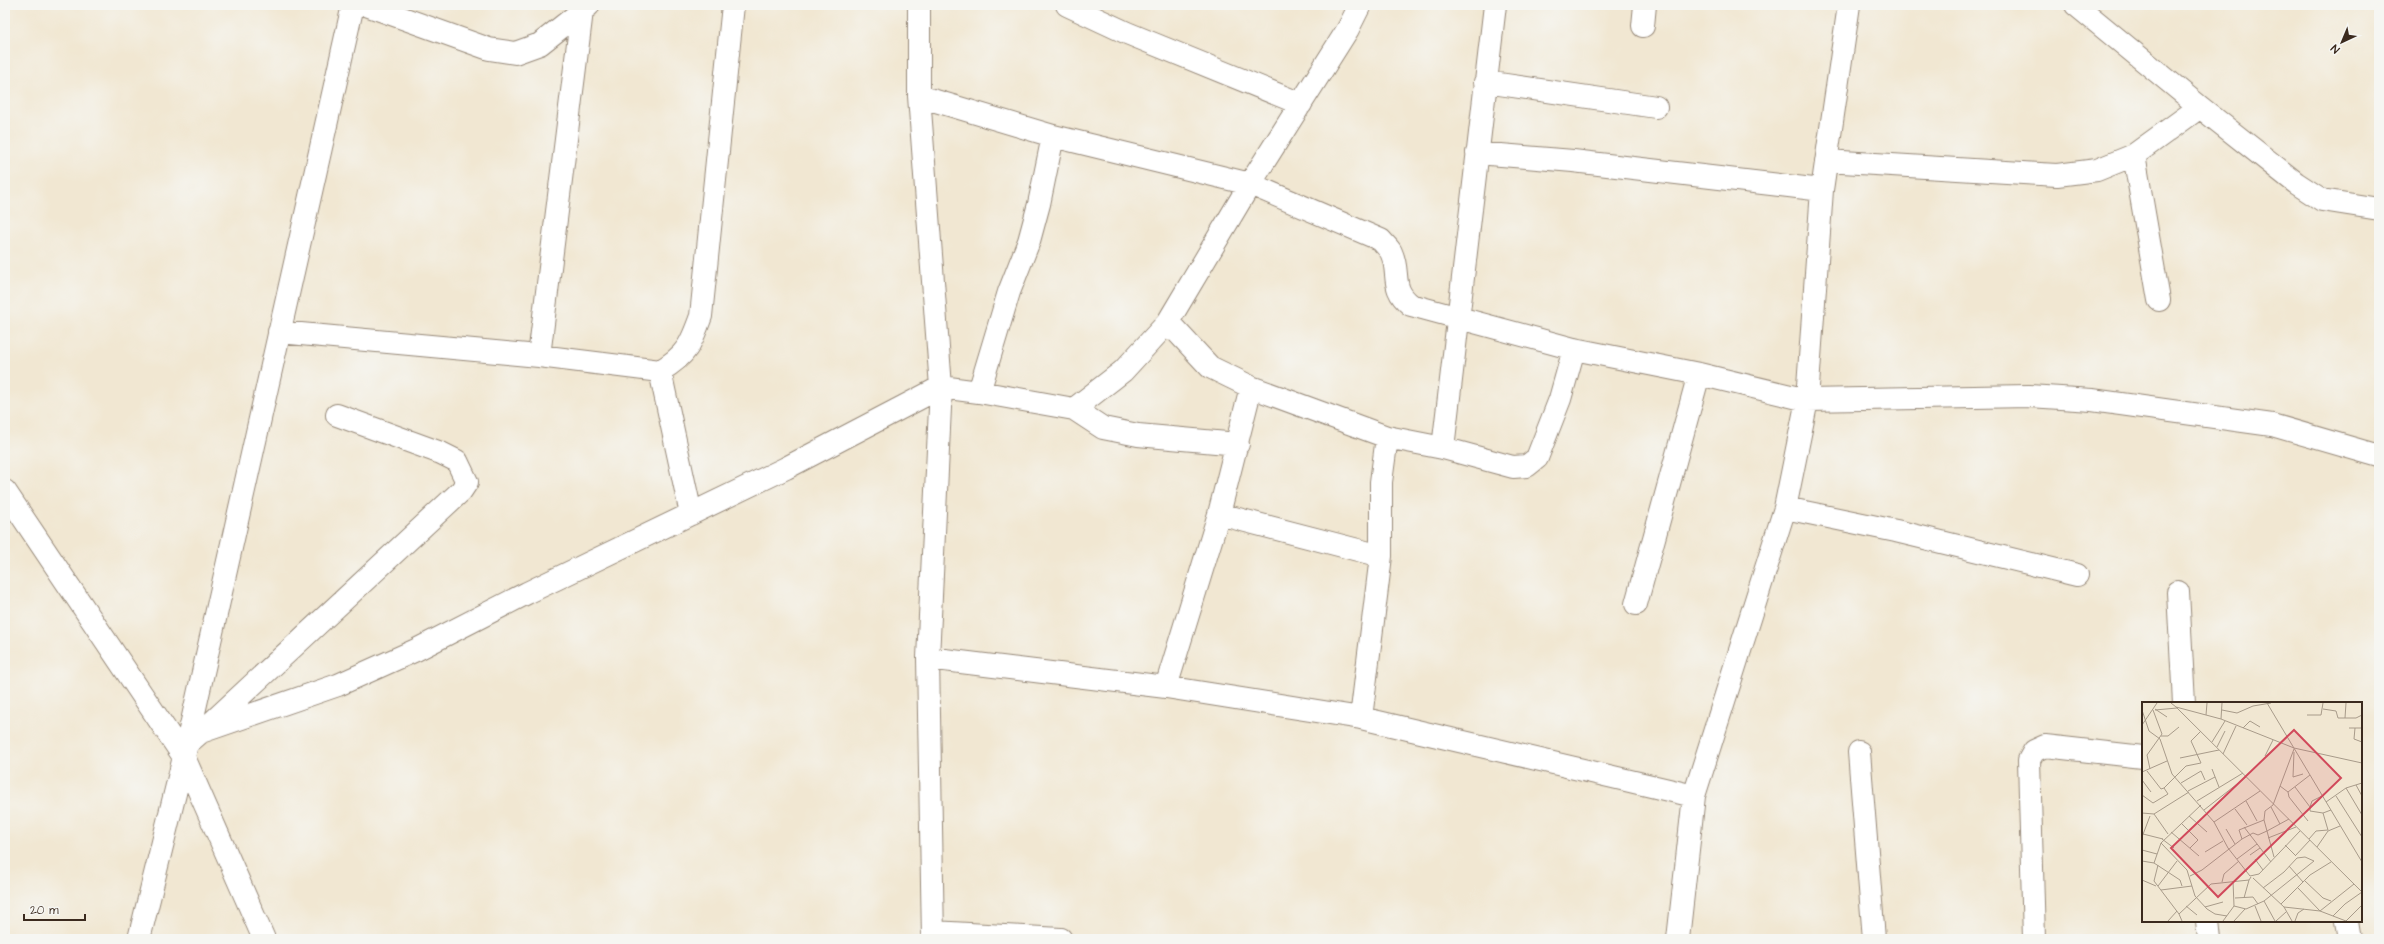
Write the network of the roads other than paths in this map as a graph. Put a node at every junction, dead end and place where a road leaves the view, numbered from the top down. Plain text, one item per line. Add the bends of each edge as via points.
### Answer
1 (353, 5) edge
2 (366, 5) edge
3 (733, 5) edge
4 (919, 5) edge
5 (1067, 5) edge
6 (1360, 5) edge
7 (1495, 5) edge
8 (1849, 5) edge
9 (2078, 6) edge
10 (586, 8) edge
11 (1486, 82) junction
12 (919, 96) junction
13 (1301, 104) junction
14 (1656, 107) dead end
15 (2200, 107) junction
16 (1053, 136) junction
17 (1477, 153) junction
18 (2134, 155) junction
19 (1826, 160) junction
20 (1250, 184) junction
21 (1822, 190) junction
22 (2379, 209) edge
23 (2159, 300) dead end
24 (1459, 316) junction
25 (1168, 322) junction
26 (279, 332) junction
27 (1574, 349) junction
28 (539, 356) junction
29 (660, 370) junction
30 (1699, 374) junction
31 (941, 387) junction
32 (1251, 387) junction
33 (979, 392) junction
34 (1807, 400) junction
35 (1074, 410) junction
36 (337, 415) dead end
37 (1387, 437) junction
38 (1238, 444) junction
39 (1443, 448) junction
40 (2379, 456) edge
41 (5, 491) edge
42 (1785, 508) junction
43 (691, 514) junction
44 (1219, 514) junction
45 (1381, 556) junction
46 (2077, 575) dead end
47 (2178, 592) dead end
48 (1636, 604) dead end
49 (928, 658) junction
50 (1166, 687) junction
51 (2184, 702) edge
52 (1361, 718) junction
53 (190, 745) junction
54 (1859, 752) dead end
55 (2142, 757) edge
56 (1694, 796) junction
57 (2207, 922) edge
58 (2347, 922) edge
59 (933, 935) edge
60 (139, 939) edge
61 (264, 939) edge
62 (1061, 939) edge
63 (1678, 939) edge
64 (1874, 939) edge
65 (2034, 939) edge
66 (2209, 939) edge
67 (2350, 939) edge

1 - 26 street
2 - 10 street via 489,49 515,52 540,44
3 - 29 street via 701,316 692,344 672,364
4 - 12 street
5 - 13 street via 1127,33
6 - 13 street
7 - 11 street
8 - 19 street
9 - 15 street
10 - 28 street
11 - 14 street
11 - 17 street
12 - 16 street
12 - 31 street
13 - 20 street
15 - 18 street
15 - 22 street via 2322,200
16 - 20 street
16 - 33 street via 1029,241 1009,292
17 - 21 street via 1573,161
17 - 24 street
18 - 19 street via 2097,170 2057,176
18 - 23 street
19 - 21 street
20 - 24 street via 1381,240 1391,252 1396,285 1402,298 1411,305
20 - 25 street
21 - 34 street
24 - 27 street
24 - 39 street
25 - 32 street via 1210,366
25 - 35 street via 1123,371
26 - 28 street
26 - 53 street
27 - 30 street
27 - 39 street via 1560,399 1537,458 1527,466 1513,467
28 - 29 street
29 - 43 street
30 - 34 street
30 - 48 street
31 - 33 street
31 - 43 street via 786,468
31 - 49 street
32 - 37 street
32 - 38 street
33 - 35 street
34 - 40 street via 2029,396 2092,400 2272,425
34 - 42 street
35 - 38 street via 1103,428 1138,435
36 - 53 street via 457,461 467,482 461,491
37 - 39 street
37 - 45 street via 1381,482
38 - 44 street
41 - 53 street
42 - 46 street via 1896,531
42 - 56 street
43 - 53 street via 416,650 338,685
44 - 45 street
44 - 50 street
45 - 52 street
47 - 51 street
49 - 50 street
49 - 59 street
50 - 52 street
52 - 56 street
53 - 60 street
53 - 61 street
54 - 64 street
55 - 65 street via 2045,746 2034,751 2029,760
56 - 63 street
57 - 66 street
58 - 67 street
59 - 62 street

